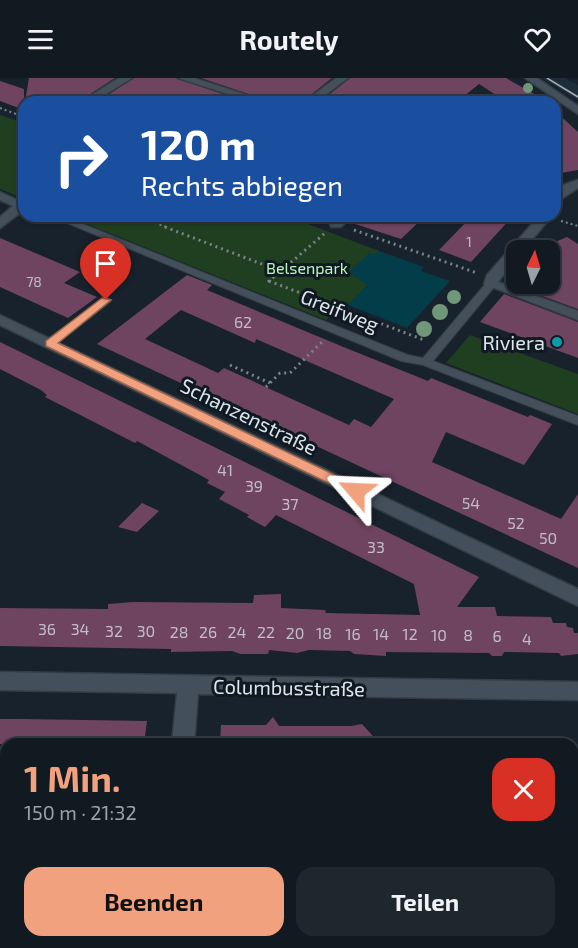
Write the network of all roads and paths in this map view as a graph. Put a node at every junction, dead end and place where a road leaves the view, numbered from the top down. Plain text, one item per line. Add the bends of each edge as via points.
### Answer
1 (127, 78) edge
2 (183, 78) edge
3 (344, 78) edge
4 (530, 78) edge
5 (96, 96) edge
6 (244, 96) edge
7 (318, 96) edge
8 (556, 96) edge
9 (561, 99) edge
10 (0, 108) edge
11 (578, 111) edge
12 (18, 115) edge
13 (578, 184) edge
14 (561, 194) edge
15 (0, 196) edge
16 (18, 203) edge
17 (18, 210) edge
18 (70, 222) edge
19 (152, 222) edge
20 (339, 222) edge
21 (346, 222) edge
22 (541, 222) edge
23 (0, 224) edge
24 (525, 240) edge
25 (506, 263) edge
26 (280, 271) junction
27 (269, 281) junction
28 (491, 281) junction
29 (251, 295) junction
30 (106, 300) dead end
31 (578, 316) edge
32 (0, 319) edge
33 (330, 334) dead end
34 (50, 343) junction
35 (439, 345) junction
36 (426, 362) junction
37 (230, 365) dead end
38 (270, 383) junction
39 (266, 387) dead end
40 (578, 421) edge
41 (578, 598) edge
42 (0, 681) edge
43 (188, 685) junction
44 (578, 691) edge
45 (184, 738) edge

1 - 5 street
2 - 6 street
3 - 7 street
4 - 8 street
9 - 11 street
10 - 12 path
13 - 14 street
15 - 16 street
17 - 23 street
18 - 29 lane, Greifweg
19 - 26 path
20 - 26 path
21 - 28 path
22 - 24 street
25 - 28 street
26 - 27 path
27 - 29 path
27 - 35 path
28 - 31 street
28 - 35 lane
29 - 36 lane, Greifweg via 405,358
30 - 34 lane
32 - 34 street, Schanzenstraße
33 - 38 path via 290,373 280,373
34 - 41 street, Schanzenstraße
35 - 36 lane
36 - 40 lane, Greifweg
37 - 38 path
38 - 39 path
42 - 43 street, Columbusstraße
43 - 44 street, Columbusstraße
43 - 45 street

